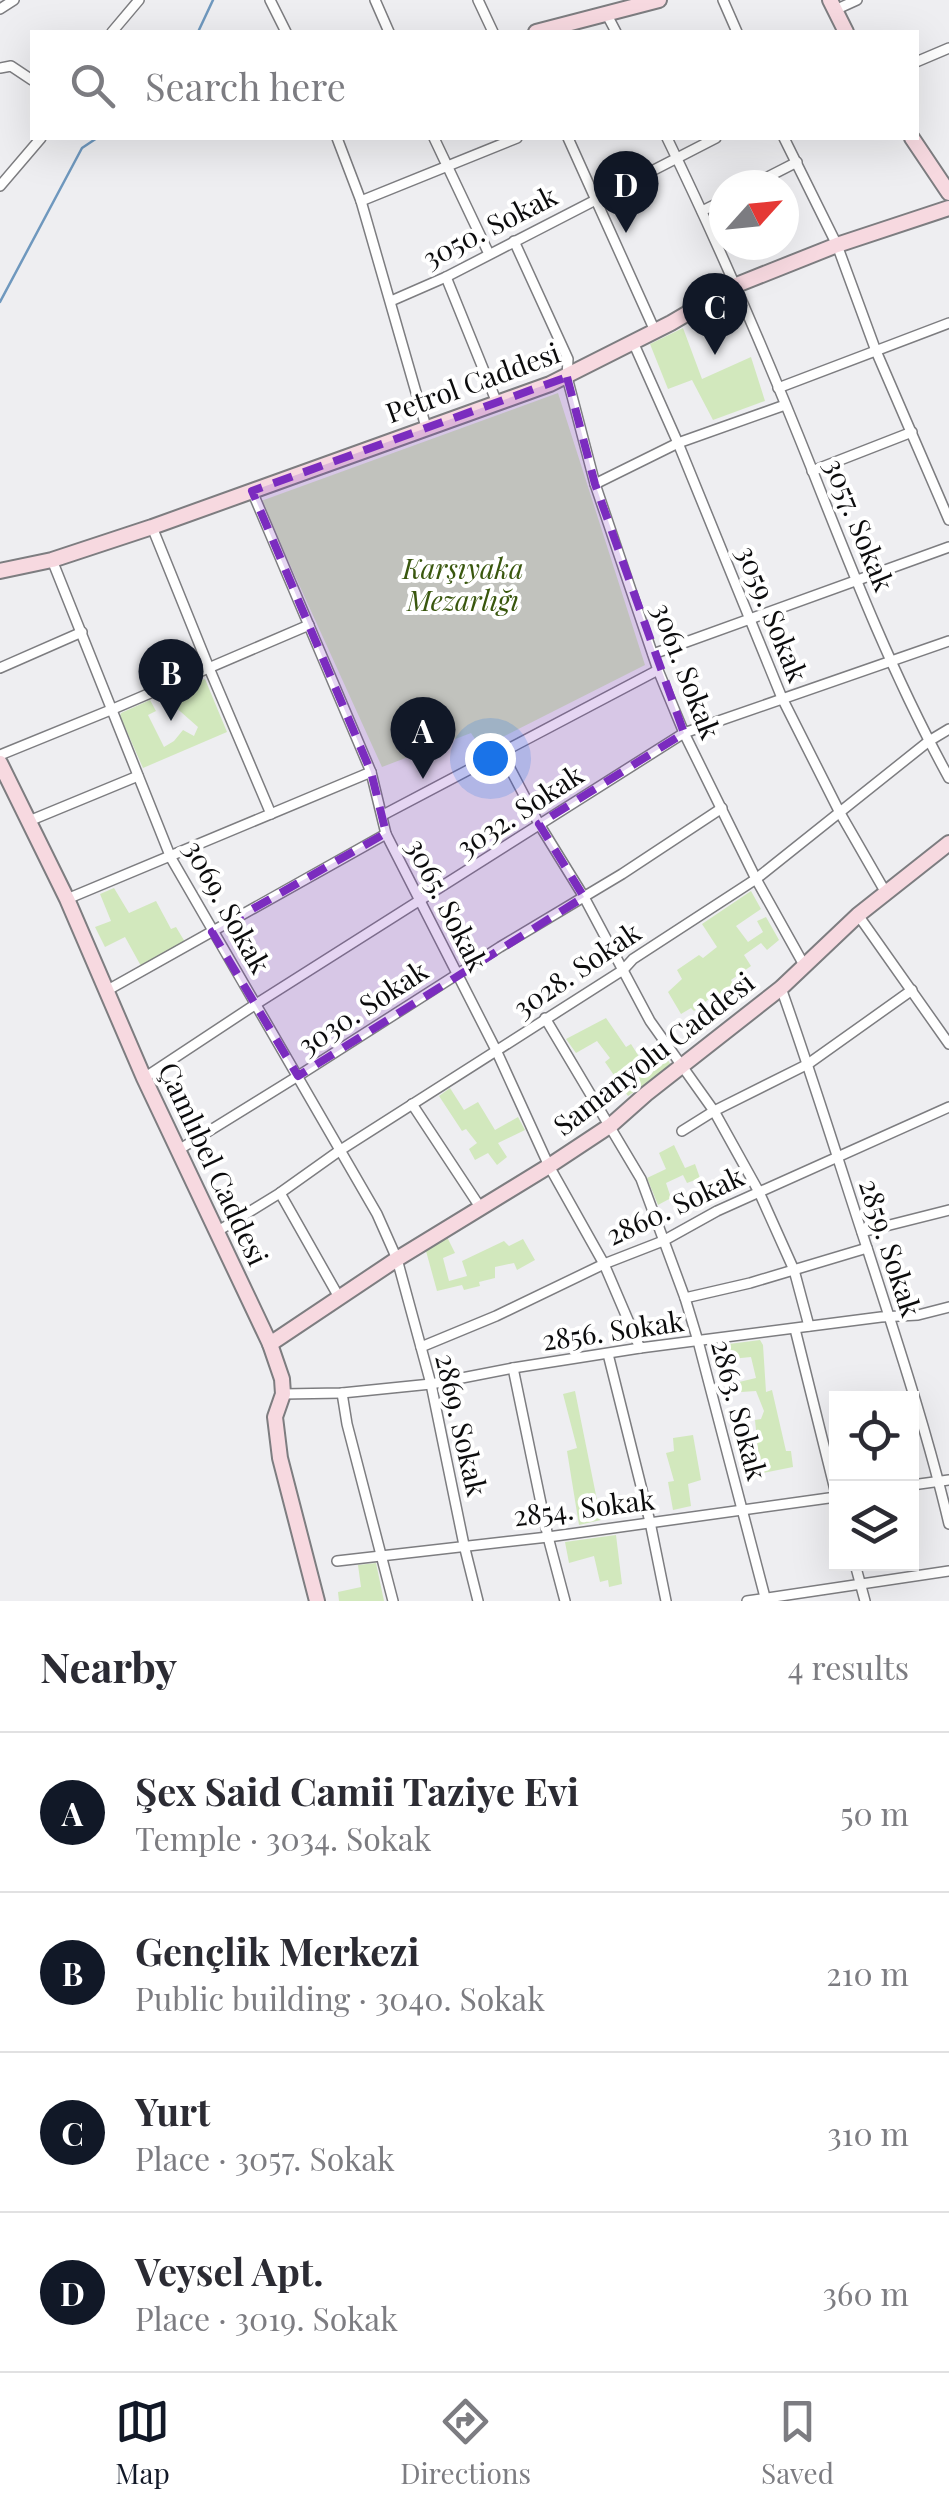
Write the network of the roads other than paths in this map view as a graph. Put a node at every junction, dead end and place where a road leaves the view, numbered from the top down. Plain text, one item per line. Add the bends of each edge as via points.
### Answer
1 (14, 0) edge
2 (139, 0) edge
3 (270, 0) edge
4 (375, 0) edge
5 (478, 0) edge
6 (659, 0) edge
7 (723, 0) edge
8 (857, 0) edge
9 (832, 5) edge
10 (0, 9) edge
11 (606, 13) junction
12 (114, 30) edge
13 (285, 30) edge
14 (388, 30) edge
15 (492, 30) edge
16 (543, 30) edge
17 (615, 30) edge
18 (736, 30) edge
19 (845, 30) edge
20 (949, 48) edge
21 (919, 61) edge
22 (0, 68) edge
23 (30, 79) edge
24 (39, 140) edge
25 (338, 140) edge
26 (435, 140) edge
27 (512, 140) edge
28 (569, 140) edge
29 (668, 140) edge
30 (712, 140) edge
31 (785, 140) edge
32 (913, 140) edge
33 (676, 157) junction
34 (797, 162) junction
35 (447, 167) junction
36 (781, 170) edge
37 (0, 186) edge
38 (949, 193) edge
39 (595, 199) junction
40 (361, 201) junction
41 (709, 208) edge
42 (949, 208) edge
43 (702, 211) junction
44 (514, 241) junction
45 (837, 244) junction
46 (489, 254) junction
47 (446, 277) junction
48 (734, 286) junction
49 (391, 301) junction
50 (949, 323) edge
51 (655, 331) junction
52 (634, 342) junction
53 (876, 351) junction
54 (567, 377) junction
55 (778, 388) junction
56 (496, 403) junction
57 (785, 405) junction
58 (426, 427) junction
59 (912, 432) junction
60 (678, 443) junction
61 (812, 471) junction
62 (595, 484) junction
63 (252, 491) junction
64 (949, 520) edge
65 (152, 527) junction
66 (949, 547) edge
67 (52, 560) junction
68 (0, 571) edge
69 (858, 580) junction
70 (750, 619) junction
71 (308, 625) junction
72 (82, 632) junction
73 (949, 641) edge
74 (652, 654) junction
75 (892, 661) junction
76 (0, 668) edge
77 (209, 668) junction
78 (658, 670) junction
79 (782, 698) junction
80 (113, 710) junction
81 (949, 729) edge
82 (684, 734) junction
83 (929, 741) junction
84 (502, 752) junction
85 (0, 755) edge
86 (0, 763) edge
87 (371, 772) junction
88 (138, 776) junction
89 (949, 778) edge
90 (722, 808) junction
91 (840, 813) junction
92 (271, 814) junction
93 (382, 815) junction
94 (29, 821) junction
95 (540, 824) junction
96 (386, 834) junction
97 (949, 843) edge
98 (170, 858) junction
99 (756, 879) junction
100 (886, 893) junction
101 (584, 898) junction
102 (67, 900) junction
103 (420, 902) junction
104 (858, 916) junction
105 (212, 932) junction
106 (804, 965) junction
107 (623, 970) junction
108 (458, 974) junction
109 (781, 988) junction
110 (912, 990) junction
111 (106, 991) junction
112 (256, 1004) junction
113 (545, 1018) junction
114 (949, 1044) edge
115 (496, 1050) junction
116 (808, 1064) junction
117 (682, 1066) junction
118 (298, 1076) junction
119 (144, 1078) junction
120 (412, 1104) junction
121 (949, 1107) edge
122 (714, 1112) junction
123 (610, 1126) junction
124 (682, 1131) dead end
125 (180, 1149) junction
126 (340, 1152) junction
127 (836, 1156) junction
128 (549, 1166) junction
129 (760, 1192) junction
130 (280, 1193) junction
131 (480, 1207) junction
132 (949, 1210) edge
133 (218, 1231) junction
134 (862, 1232) junction
135 (663, 1241) junction
136 (867, 1248) junction
137 (398, 1259) junction
138 (604, 1264) junction
139 (794, 1270) junction
140 (685, 1298) junction
141 (340, 1299) junction
142 (949, 1307) edge
143 (890, 1317) junction
144 (809, 1326) junction
145 (796, 1329) junction
146 (698, 1342) junction
147 (270, 1344) junction
148 (421, 1347) junction
149 (640, 1348) junction
150 (608, 1354) junction
151 (513, 1368) junction
152 (431, 1384) junction
153 (342, 1393) junction
154 (282, 1394) junction
155 (944, 1480) edge
156 (832, 1481) edge
157 (919, 1484) edge
158 (829, 1497) edge
159 (742, 1509) junction
160 (650, 1522) junction
161 (949, 1524) edge
162 (548, 1537) junction
163 (464, 1545) junction
164 (382, 1554) junction
165 (337, 1561) dead end
166 (857, 1571) edge
167 (949, 1572) edge
168 (861, 1586) junction
169 (765, 1600) edge
170 (317, 1601) edge
171 (393, 1601) edge
172 (478, 1601) edge
173 (565, 1601) edge
174 (666, 1601) edge
175 (748, 1601) edge
176 (865, 1601) edge

1 - 10 street
2 - 12 street
3 - 13 street
4 - 14 street
5 - 15 street
6 - 11 street
7 - 18 street
8 - 9 street
9 - 19 street
11 - 16 street
11 - 17 street
20 - 21 street
22 - 23 street via 11,66
24 - 37 street
25 - 40 street
26 - 35 street
27 - 35 street
28 - 39 street
29 - 33 street, 3057. Sokak
30 - 33 street, 3050. Sokak
31 - 34 street
32 - 38 street
33 - 39 street, 3050. Sokak
33 - 43 street, 3057. Sokak
34 - 36 street
34 - 45 street
35 - 40 street
35 - 46 street
39 - 44 street, 3050. Sokak
39 - 51 street
40 - 49 street
41 - 43 street
42 - 45 street, Petrol Caddesi
43 - 48 street, 3057. Sokak
44 - 46 street, 3050. Sokak
44 - 54 street, 3061. Sokak via 568,359
45 - 48 street, Petrol Caddesi
45 - 53 street
46 - 47 street, 3050. Sokak
47 - 49 street, 3050. Sokak
47 - 56 street
48 - 51 street, Petrol Caddesi
48 - 55 street, 3057. Sokak
49 - 58 street
50 - 53 street
51 - 52 street, Petrol Caddesi
52 - 54 street, Petrol Caddesi
52 - 60 street, 3059. Sokak
53 - 55 street
53 - 59 street
54 - 56 street, Petrol Caddesi
54 - 62 street, 3061. Sokak
55 - 57 street, 3057. Sokak
56 - 58 street, Petrol Caddesi
57 - 60 street
57 - 61 street, 3057. Sokak
58 - 63 street, Petrol Caddesi
59 - 61 street
59 - 64 street
60 - 62 street
60 - 70 street, 3059. Sokak
61 - 69 street, 3057. Sokak
62 - 74 street, 3061. Sokak
63 - 65 street, Petrol Caddesi
63 - 71 street, 3065. Sokak
65 - 67 street, Petrol Caddesi
65 - 77 street
66 - 69 street
67 - 68 street, Petrol Caddesi
67 - 72 street, 3069. Sokak
69 - 70 street
69 - 75 street, 3057. Sokak
70 - 74 street
70 - 79 street, 3059. Sokak
71 - 77 street
71 - 87 street, 3065. Sokak
72 - 76 street
72 - 80 street, 3069. Sokak
73 - 75 street, 3032. Sokak
74 - 78 street, 3061. Sokak
75 - 79 street, 3032. Sokak
75 - 83 street, 3057. Sokak
77 - 80 street
77 - 92 street
78 - 82 street, 3061. Sokak
78 - 84 street
79 - 82 street, 3032. Sokak
79 - 91 street, 3059. Sokak
80 - 85 street
80 - 88 street, 3069. Sokak
81 - 83 street, 3028. Sokak
82 - 90 street, 3061. Sokak
82 - 95 street, 3032. Sokak
83 - 89 street, 3057. Sokak
83 - 91 street, 3028. Sokak
84 - 93 street
84 - 95 street
86 - 94 street, Çamlıbel Caddesi
87 - 92 street
87 - 93 street, 3065. Sokak
88 - 94 street
88 - 98 street, 3069. Sokak
90 - 99 street, 3061. Sokak
90 - 101 street, 3030. Sokak
91 - 99 street, 3028. Sokak
91 - 100 street, 3059. Sokak
92 - 98 street
93 - 96 street, 3065. Sokak
94 - 102 street, Çamlıbel Caddesi
95 - 101 street
95 - 103 street, 3032. Sokak
96 - 103 street, 3065. Sokak
96 - 105 street
97 - 100 street, Samanyolu Caddesi
98 - 102 street
98 - 105 street, 3069. Sokak
99 - 106 street, 3061. Sokak
99 - 107 street, 3028. Sokak
100 - 104 street, Samanyolu Caddesi
101 - 107 street
101 - 108 street, 3030. Sokak
102 - 111 street, Çamlıbel Caddesi
103 - 108 street, 3065. Sokak
103 - 112 street, 3032. Sokak
104 - 106 street, Samanyolu Caddesi
104 - 110 street
105 - 111 street
105 - 112 street, 3069. Sokak
106 - 109 street, Samanyolu Caddesi
107 - 113 street, 3028. Sokak
107 - 117 street
108 - 115 street, 3065. Sokak
108 - 118 street, 3030. Sokak
109 - 116 street, 2859. Sokak
109 - 117 street, Samanyolu Caddesi
110 - 114 street
110 - 116 street
111 - 119 street, Çamlıbel Caddesi
112 - 118 street, 3069. Sokak
112 - 119 street, 3032. Sokak
113 - 115 street, 3028. Sokak
113 - 123 street, 2863. Sokak
115 - 120 street, 3028. Sokak
115 - 128 street, 3065. Sokak
116 - 122 street
116 - 127 street, 2859. Sokak
117 - 122 street
117 - 123 street, Samanyolu Caddesi
118 - 125 street, 3030. Sokak
118 - 126 street, 3069. Sokak
119 - 125 street, Çamlıbel Caddesi
120 - 126 street, 3028. Sokak
120 - 131 street
121 - 127 street, 2860. Sokak
122 - 124 street
122 - 129 street
123 - 128 street, Samanyolu Caddesi
123 - 135 street, 2863. Sokak via 641,1179
125 - 133 street, Çamlıbel Caddesi
126 - 130 street, 3028. Sokak
126 - 137 street, 3069. Sokak
127 - 129 street, 2860. Sokak
127 - 134 street, 2859. Sokak
128 - 131 street, Samanyolu Caddesi
128 - 138 street, 3065. Sokak
129 - 135 street, 2860. Sokak
129 - 139 street
130 - 133 street, 3028. Sokak
130 - 141 street
131 - 137 street, Samanyolu Caddesi
132 - 134 street
133 - 147 street, Çamlıbel Caddesi
134 - 136 street, 2859. Sokak
135 - 138 street, 2860. Sokak
135 - 140 street, 2863. Sokak
136 - 139 street
136 - 143 street, 2859. Sokak
137 - 141 street, Samanyolu Caddesi
137 - 148 street, 2869. Sokak
138 - 148 street, 2860. Sokak
138 - 149 street, 3065. Sokak
139 - 140 street
139 - 144 street
140 - 146 street, 2863. Sokak
141 - 147 street, Samanyolu Caddesi
142 - 143 street, 2856. Sokak
143 - 144 street, 2856. Sokak
143 - 155 street, 2859. Sokak
144 - 145 street, 2856. Sokak
145 - 146 street, 2856. Sokak
145 - 156 street
146 - 149 street, 2856. Sokak
146 - 159 street, 2863. Sokak
147 - 154 street, Çamlıbel Caddesi
148 - 152 street, 2869. Sokak
149 - 150 street, 2856. Sokak
150 - 151 street, 2856. Sokak
150 - 160 street
151 - 152 street, 2856. Sokak
151 - 162 street
152 - 153 street, 2856. Sokak
152 - 163 street, 2869. Sokak
153 - 154 street, 2856. Sokak
153 - 164 street
154 - 170 street, Çamlıbel Caddesi via 275,1416 280,1458
155 - 157 street
155 - 161 street, 2859. Sokak
158 - 159 street, 2854. Sokak
159 - 160 street, 2854. Sokak
159 - 169 street, 2863. Sokak
160 - 162 street, 2854. Sokak
160 - 174 street
162 - 163 street, 2854. Sokak
162 - 173 street
163 - 164 street, 2854. Sokak
163 - 172 street, 2869. Sokak
164 - 165 street, 2854. Sokak
164 - 171 street
166 - 168 street
167 - 168 street
168 - 169 street
168 - 176 street
169 - 175 street

